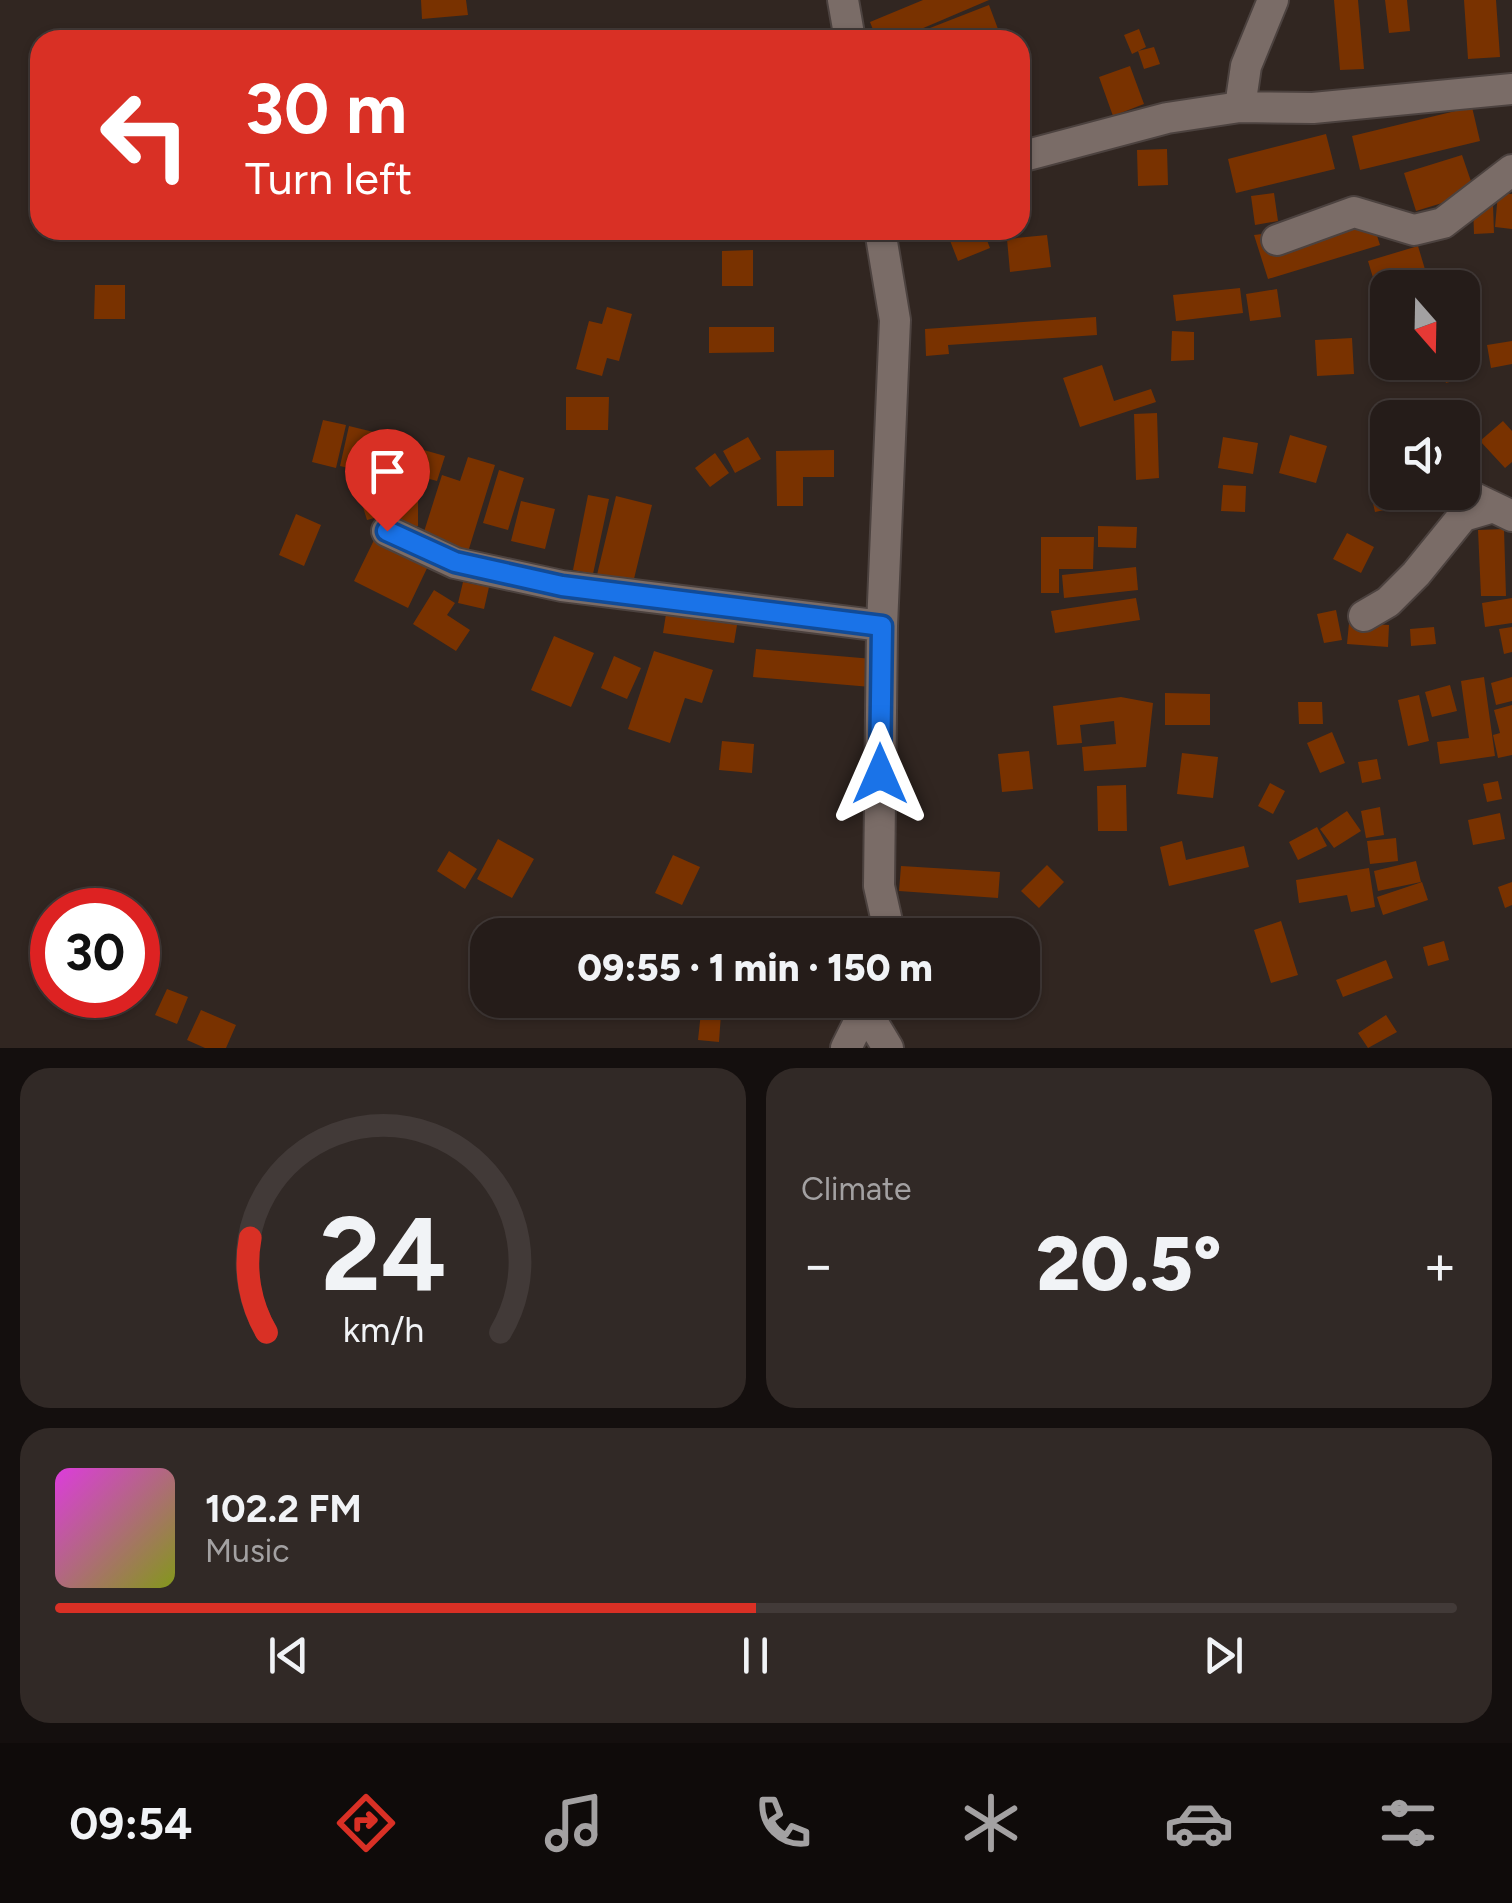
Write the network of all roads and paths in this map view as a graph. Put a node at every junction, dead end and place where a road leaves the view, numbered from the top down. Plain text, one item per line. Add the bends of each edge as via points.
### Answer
1 (843, 0) edge
2 (1273, 0) edge
3 (848, 30) edge
4 (1512, 89) edge
5 (1240, 107) junction
6 (1030, 154) edge
7 (1512, 170) edge
8 (882, 240) edge
9 (1277, 240) dead end
10 (1501, 512) edge
11 (387, 531) dead end
12 (1364, 616) dead end
13 (882, 626) junction
14 (887, 918) edge
15 (861, 1018) edge
16 (873, 1018) edge
17 (846, 1048) edge
18 (888, 1048) edge

1 - 3 street
2 - 5 street via 1246,66
4 - 5 street via 1312,108
5 - 6 street via 1167,118
7 - 9 street via 1444,223 1414,230 1354,212
8 - 13 street via 895,320
10 - 12 street via 1463,516 1416,574
11 - 13 street via 455,562 562,586
13 - 14 street via 880,886
15 - 17 street
16 - 18 street

